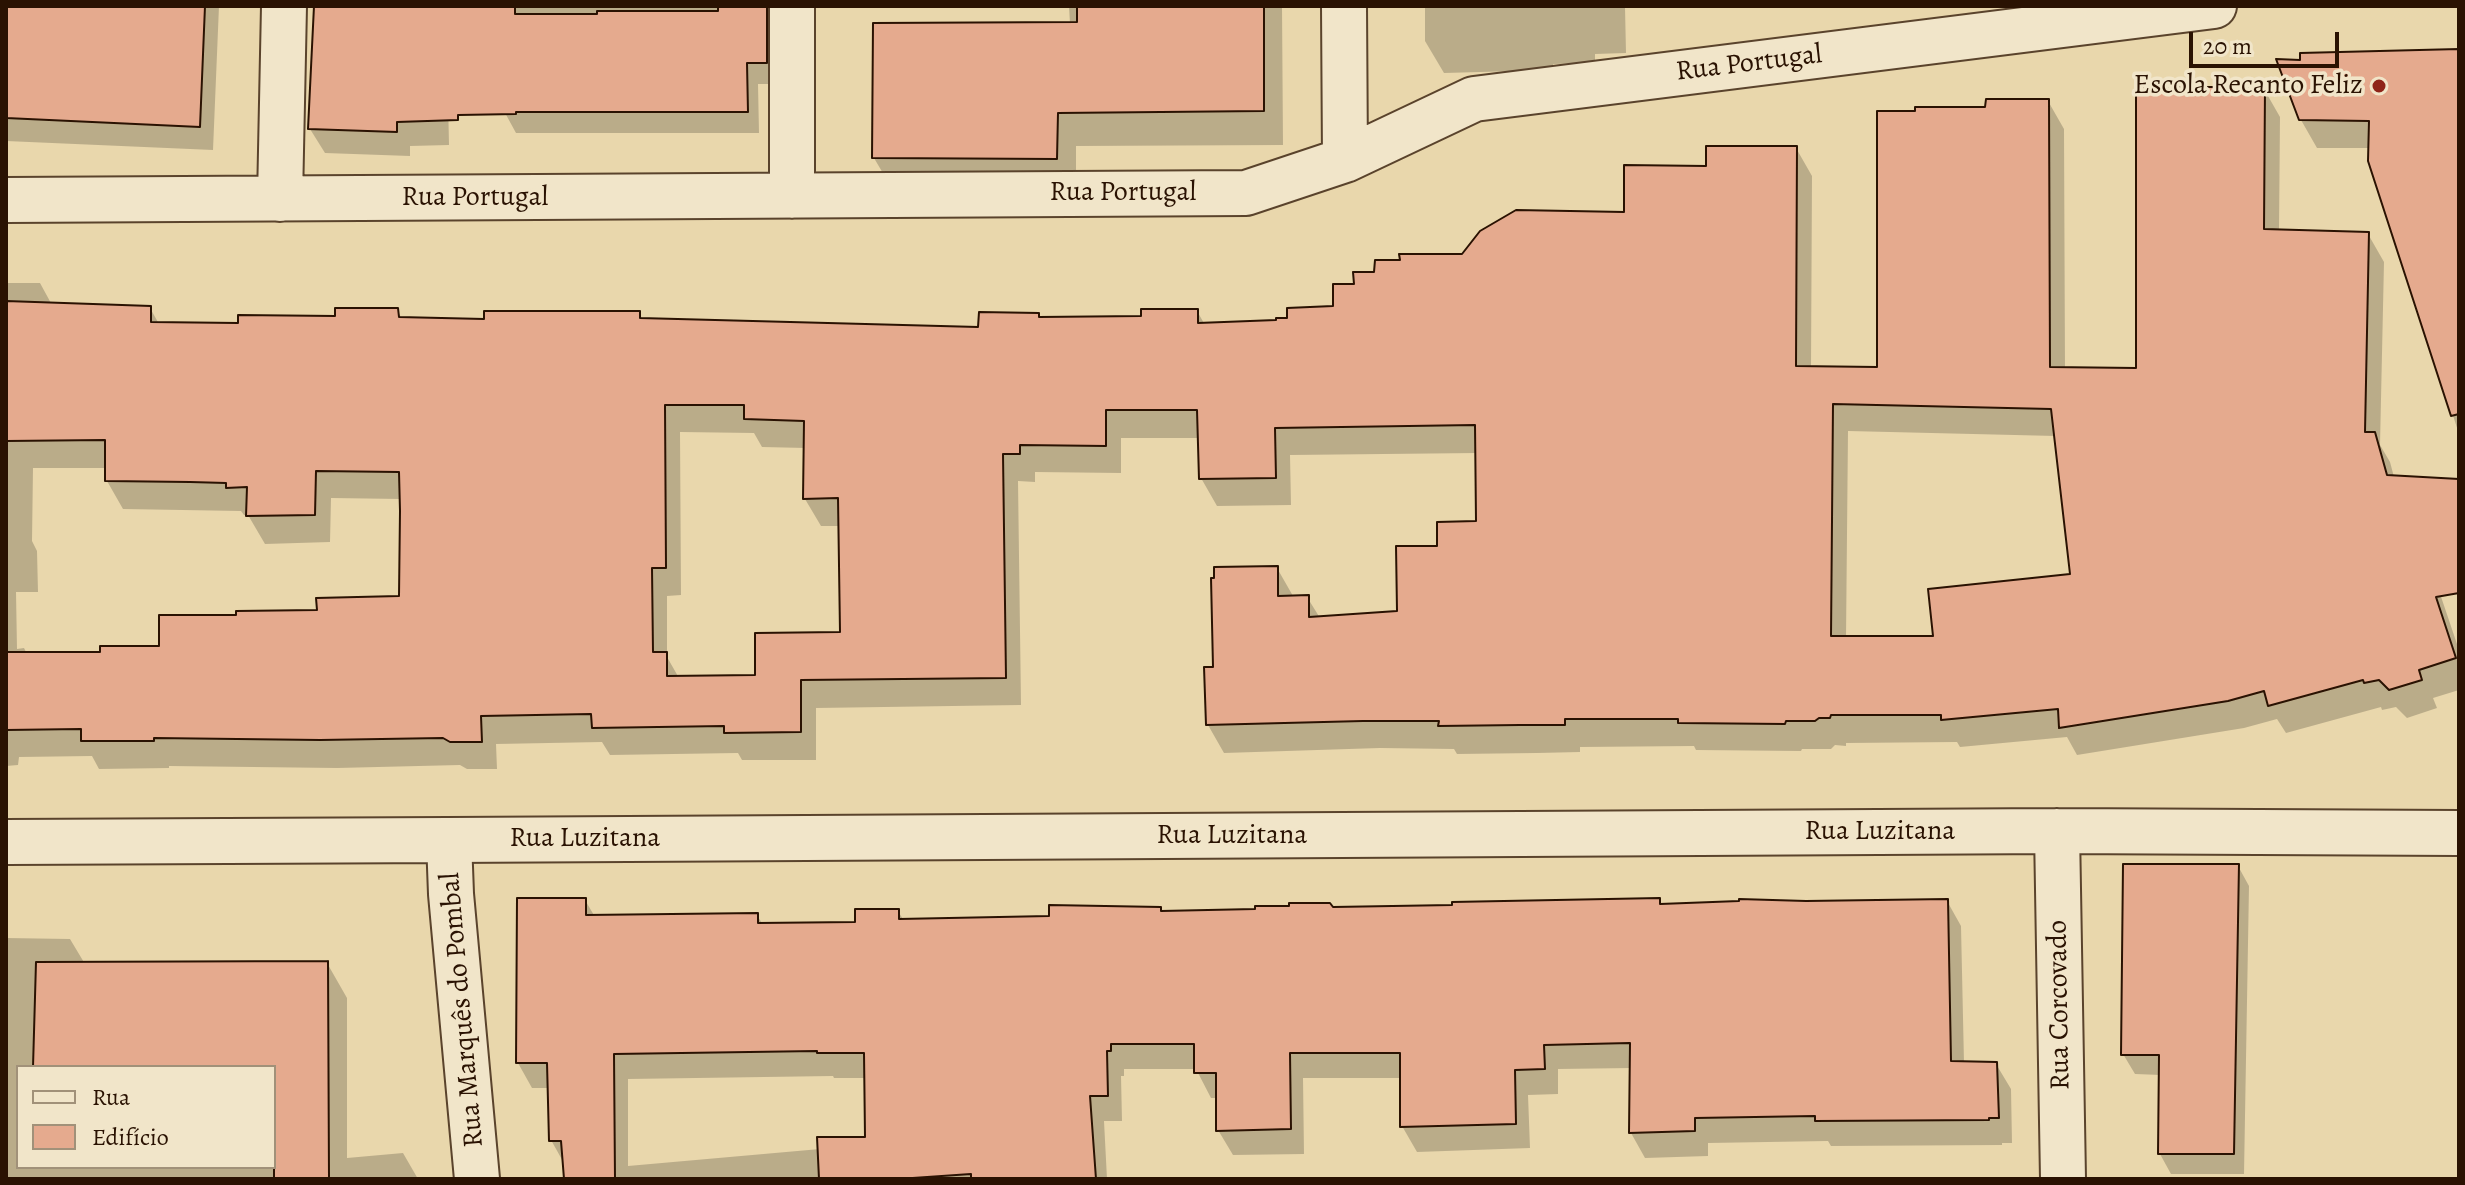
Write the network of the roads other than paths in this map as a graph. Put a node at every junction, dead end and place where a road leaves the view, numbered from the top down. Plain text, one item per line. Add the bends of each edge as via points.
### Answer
1 (284, 6) edge
2 (792, 6) edge
3 (1344, 6) edge
4 (2214, 6) edge
5 (1345, 160) junction
6 (792, 196) junction
7 (280, 199) junction
8 (6, 200) edge
9 (2057, 831) junction
10 (2459, 833) edge
11 (449, 840) junction
12 (6, 842) edge
13 (477, 1179) edge
14 (2063, 1179) edge

1 - 7 street
2 - 6 street
3 - 5 street
4 - 5 street, Rua Portugal via 1474,99
5 - 6 street, Rua Portugal via 1246,193
6 - 7 street, Rua Portugal
7 - 8 street, Rua Portugal
9 - 10 street, Rua Luzitana
9 - 11 street, Rua Luzitana
9 - 14 street, Rua Corcovado
11 - 12 street, Rua Luzitana
11 - 13 street, Rua Marquês do Pombal

